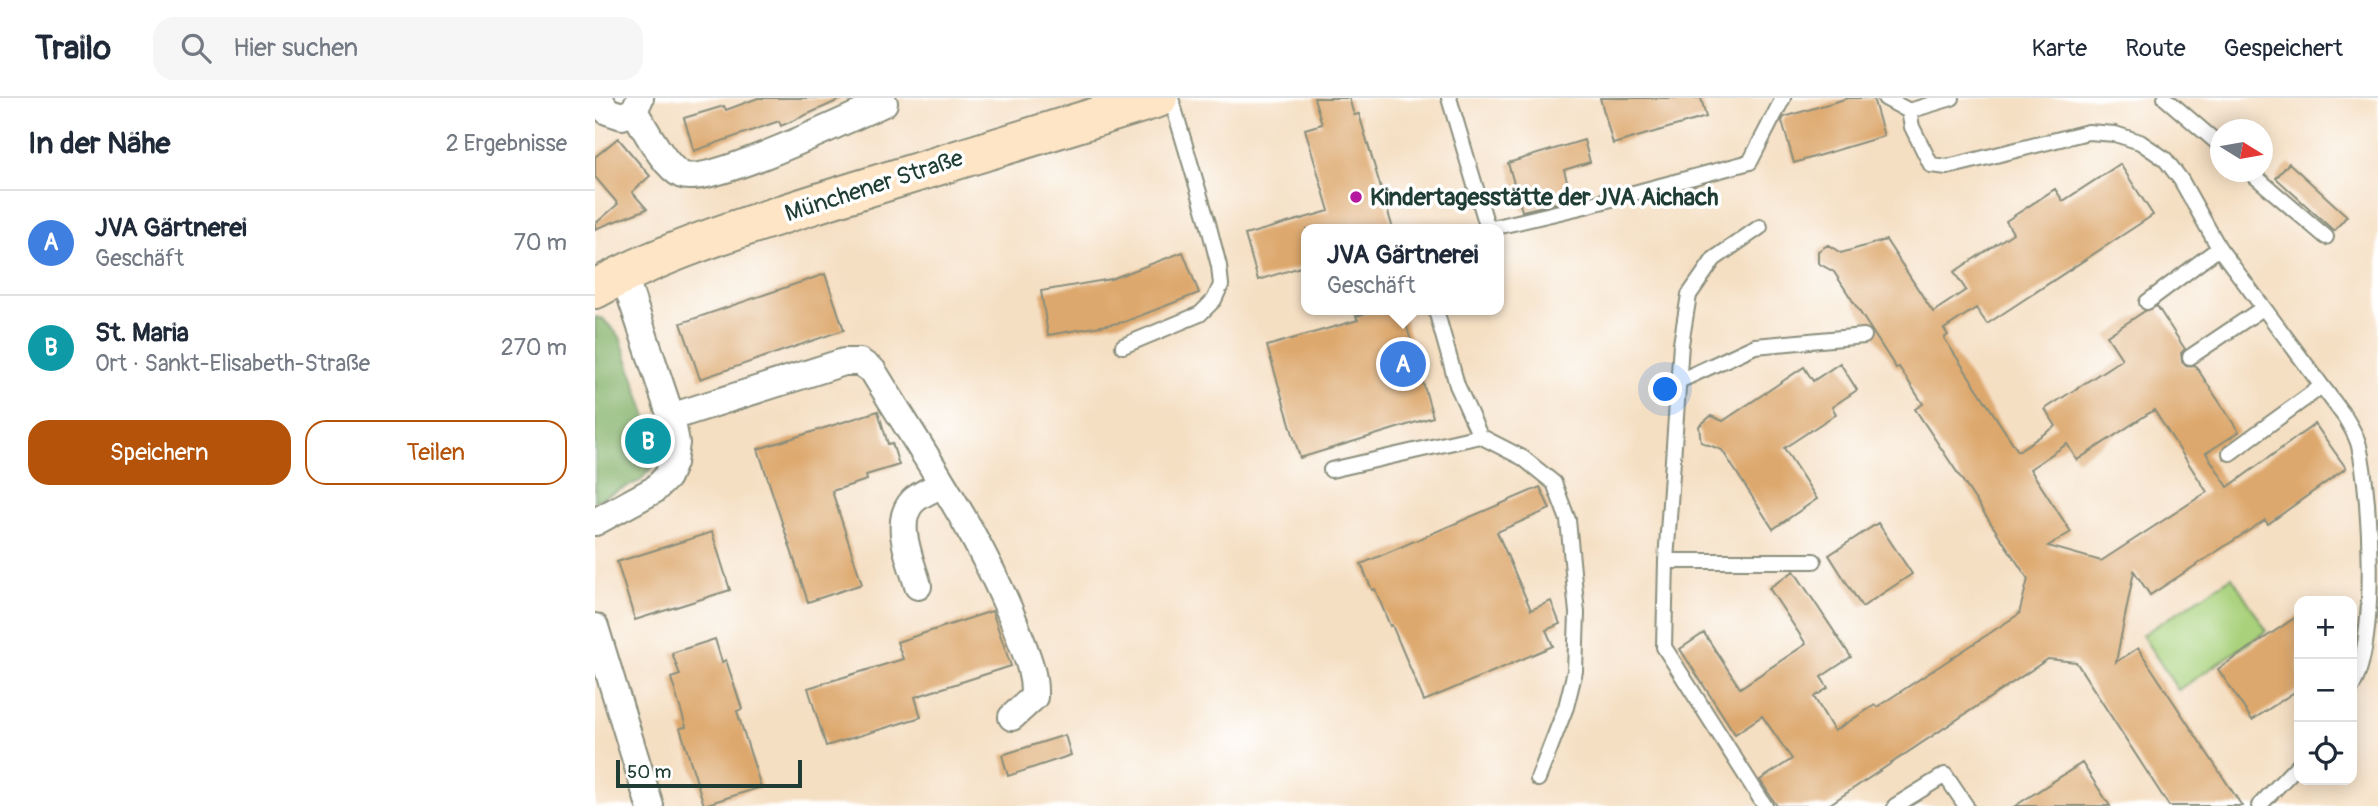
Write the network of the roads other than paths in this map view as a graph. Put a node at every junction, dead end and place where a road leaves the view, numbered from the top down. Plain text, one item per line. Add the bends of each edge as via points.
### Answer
1 (599, 98) edge
2 (1158, 98) edge
3 (1171, 98) edge
4 (1449, 98) edge
5 (1783, 98) edge
6 (1885, 98) edge
7 (1952, 98) edge
8 (2165, 98) edge
9 (884, 103) dead end
10 (637, 104) edge
11 (1909, 111) junction
12 (2210, 137) edge
13 (2262, 182) edge
14 (1487, 224) edge
15 (1504, 225) edge
16 (1760, 227) dead end
17 (2326, 237) dead end
18 (2219, 248) junction
19 (609, 281) edge
20 (2147, 302) dead end
21 (2263, 308) junction
22 (1437, 315) edge
23 (1864, 336) dead end
24 (1123, 346) dead end
25 (2190, 358) dead end
26 (1679, 381) junction
27 (2322, 386) junction
28 (671, 417) junction
29 (1480, 436) junction
30 (2231, 453) dead end
31 (1331, 470) dead end
32 (942, 484) junction
33 (595, 522) edge
34 (1666, 561) junction
35 (1814, 561) dead end
36 (918, 586) dead end
37 (595, 627) edge
38 (2357, 672) edge
39 (1012, 718) dead end
40 (2294, 769) edge
41 (1538, 779) dead end
42 (650, 806) edge
43 (1765, 806) edge
44 (1895, 806) edge
45 (1966, 806) edge
46 (2259, 806) edge

1 - 10 street via 607,111 622,116
2 - 19 main road, Münchener Straße via 812,205 690,246
3 - 24 lane via 1221,285 1201,314
4 - 14 lane
5 - 15 lane via 1750,162
6 - 11 lane
7 - 11 lane
8 - 12 lane
9 - 10 street via 782,149 684,176 671,168
11 - 18 lane via 1931,165 1968,163 2088,132 2140,142 2173,169
13 - 17 lane
16 - 26 lane via 1714,259 1689,295
18 - 20 lane
18 - 21 lane
19 - 28 street
21 - 25 lane
21 - 27 lane
22 - 29 lane via 1457,385
23 - 26 lane via 1755,346
26 - 34 lane
27 - 30 lane
27 - 38 lane via 2359,443 2365,490 2370,598 2366,646
28 - 32 street via 844,362 860,362 873,371
28 - 33 street via 676,443 667,477 654,490
29 - 31 lane
29 - 41 lane via 1523,458 1554,482 1568,520 1577,614 1575,671
32 - 36 street via 912,501 904,518 904,536
32 - 39 street via 1004,593 1035,678 1034,697
34 - 35 lane
34 - 43 lane via 1664,647
37 - 42 street
40 - 46 lane
44 - 45 lane via 1945,775

